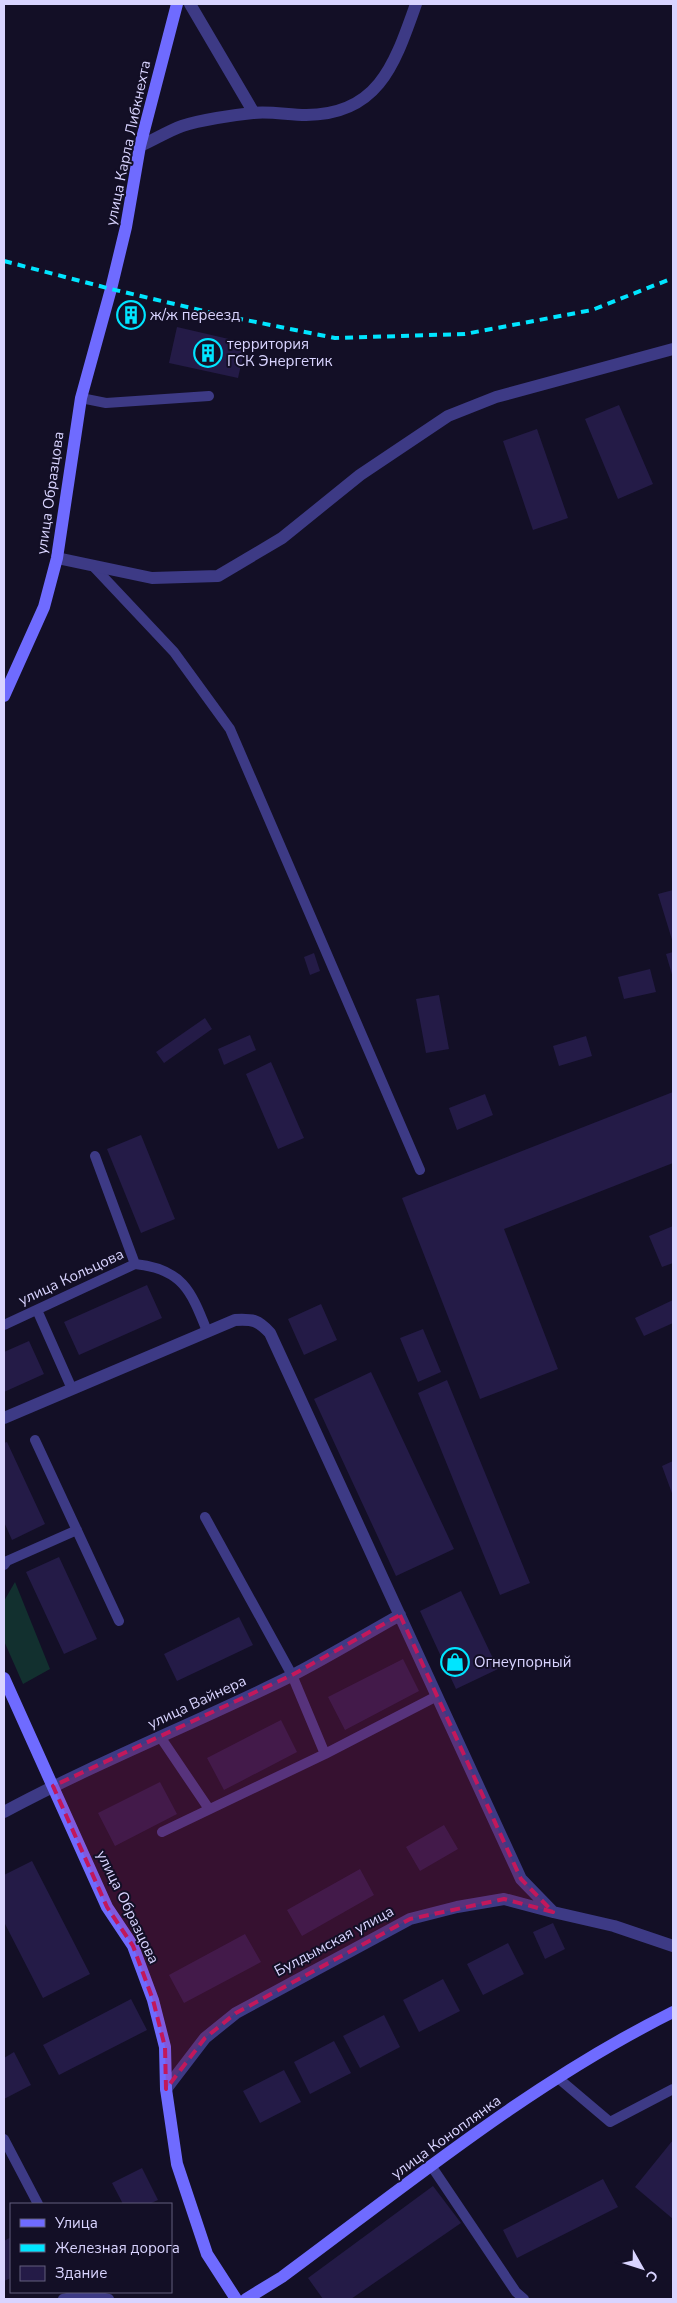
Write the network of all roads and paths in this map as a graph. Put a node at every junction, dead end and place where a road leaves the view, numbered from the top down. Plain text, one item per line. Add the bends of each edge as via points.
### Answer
1 (177, 4) edge
2 (190, 4) edge
3 (416, 4) edge
4 (254, 113) junction
5 (140, 146) junction
6 (111, 289) joint
7 (673, 349) edge
8 (209, 396) dead end
9 (81, 398) junction
10 (57, 558) junction
11 (93, 566) junction
12 (4, 696) edge
13 (95, 1156) dead end
14 (420, 1170) dead end
15 (135, 1264) junction
16 (37, 1310) junction
17 (4, 1325) edge
18 (207, 1331) junction
19 (72, 1389) junction
20 (4, 1418) edge
21 (35, 1440) dead end
22 (205, 1517) dead end
23 (77, 1530) junction
24 (4, 1565) edge
25 (400, 1615) junction
26 (119, 1621) dead end
27 (292, 1675) junction
28 (4, 1678) edge
29 (437, 1696) junction
30 (161, 1738) junction
31 (325, 1754) junction
32 (53, 1786) junction
33 (209, 1809) junction
34 (4, 1812) edge
35 (162, 1832) dead end
36 (553, 1912) junction
37 (673, 1946) edge
38 (673, 2012) edge
39 (558, 2078) junction
40 (166, 2089) junction
41 (673, 2089) edge
42 (4, 2139) edge
43 (432, 2167) junction
44 (37, 2203) edge
45 (84, 2293) edge
46 (63, 2299) edge
47 (109, 2299) edge
48 (236, 2299) edge
49 (246, 2299) edge
50 (524, 2299) edge

1 - 5 main road, улица Карла Либкнехта
2 - 4 street
3 - 4 street via 392,65 372,92 356,105 337,113
4 - 5 street via 182,126
5 - 6 main road, улица Карла Либкнехта
6 - 9 main road, улица Образцова
7 - 11 street via 496,397 448,416 360,475 282,538 218,576 152,578
8 - 9 lane via 106,403
9 - 10 main road, улица Образцова
10 - 11 street
10 - 12 main road, улица Образцова via 44,607
11 - 14 lane via 174,652 230,729
13 - 15 lane
15 - 16 lane, улица Кольцова
15 - 18 lane, улица Кольцова via 157,1266 179,1280 194,1299
16 - 17 lane, улица Кольцова
16 - 19 lane
18 - 19 street
18 - 25 street via 234,1320 249,1319 260,1322 270,1333
19 - 20 street
21 - 23 lane
22 - 27 lane
23 - 24 lane via 7,1560
23 - 26 lane
25 - 27 street, улица Вайнера
25 - 29 street
27 - 30 street, улица Вайнера
27 - 31 lane
28 - 32 main road, улица Образцова
29 - 31 lane
29 - 36 street via 521,1879
30 - 32 street, улица Вайнера
30 - 33 lane
31 - 33 lane
32 - 34 street, улица Вайнера
32 - 40 main road, улица Образцова via 107,1907 133,1946 150,1991 165,2047
33 - 35 lane
36 - 37 street, Булдымская улица via 614,1926
36 - 40 street, Булдымская улица via 504,1900 410,1919 236,2013 205,2038
38 - 39 main road, улица Коноплянка via 601,2050
39 - 41 lane via 610,2122
39 - 43 main road, улица Коноплянка
40 - 48 main road, улица Образцова via 176,2164 207,2254
42 - 44 lane
43 - 49 main road, улица Коноплянка via 282,2277
43 - 50 lane via 516,2292
45 - 46 lane
45 - 47 lane

